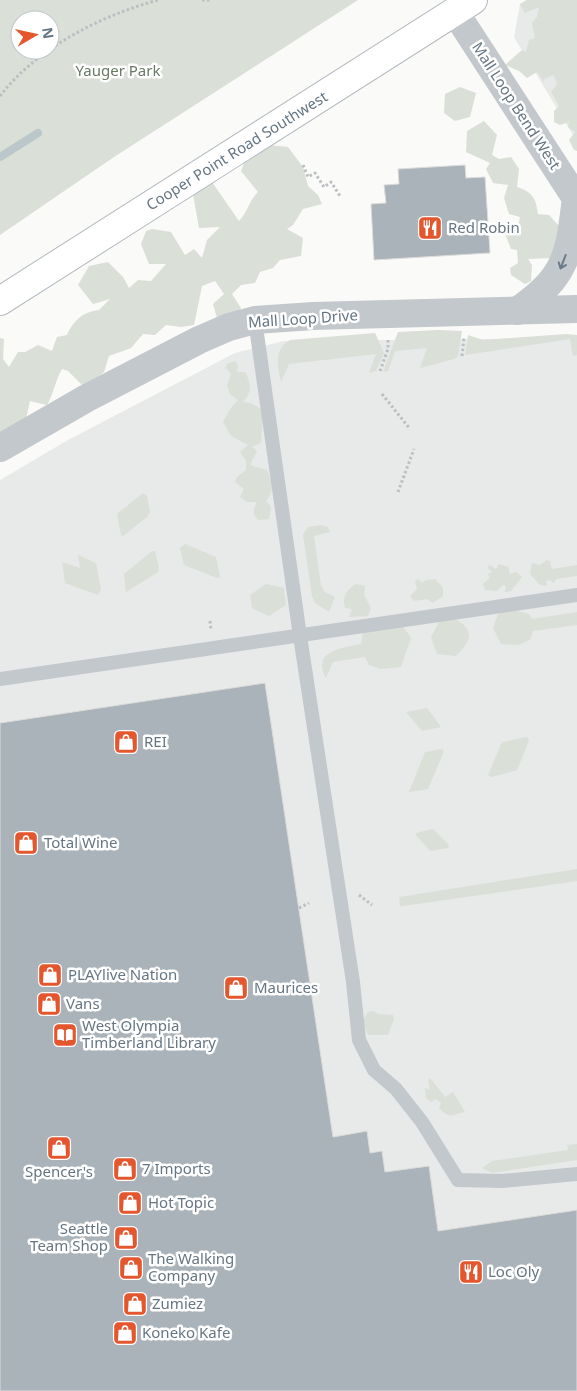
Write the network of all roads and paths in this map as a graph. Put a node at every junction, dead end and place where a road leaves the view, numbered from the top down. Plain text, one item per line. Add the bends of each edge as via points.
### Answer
1 (158, 0) edge
2 (202, 0) edge
3 (212, 0) edge
4 (464, 6) edge
5 (0, 96) edge
6 (303, 165) dead end
7 (340, 196) dead end
8 (577, 199) edge
9 (0, 301) edge
10 (577, 309) edge
11 (528, 311) junction
12 (255, 320) junction
13 (577, 326) edge
14 (464, 333) dead end
15 (388, 334) dead end
16 (462, 356) dead end
17 (380, 371) dead end
18 (382, 394) dead end
19 (410, 429) dead end
20 (0, 448) edge
21 (414, 449) dead end
22 (398, 492) dead end
23 (577, 595) edge
24 (210, 621) dead end
25 (212, 631) dead end
26 (300, 636) junction
27 (0, 678) edge
28 (358, 895) dead end
29 (309, 903) dead end
30 (372, 905) dead end
31 (299, 908) dead end
32 (577, 1174) edge

1 - 5 path via 138,5 89,27 60,44 21,72
2 - 3 path
4 - 8 street, Mall Loop Bend West
4 - 9 main road, Cooper Point Road Southwest
6 - 7 path via 308,177 315,173 324,187 331,182
8 -> 11 street via 572,235 562,267
10 - 11 street, Mall Loop Drive
11 - 12 street, Mall Loop Drive
11 - 13 street
12 - 20 street, Mall Loop Drive via 199,340
12 - 26 lane
14 - 16 path
15 - 17 path via 388,349
18 - 19 path
21 - 22 path
23 - 26 lane
24 - 25 path
26 - 27 lane
26 - 32 lane via 360,1040 374,1070 396,1089 422,1122 458,1180 502,1181
28 - 30 path
29 - 31 path

